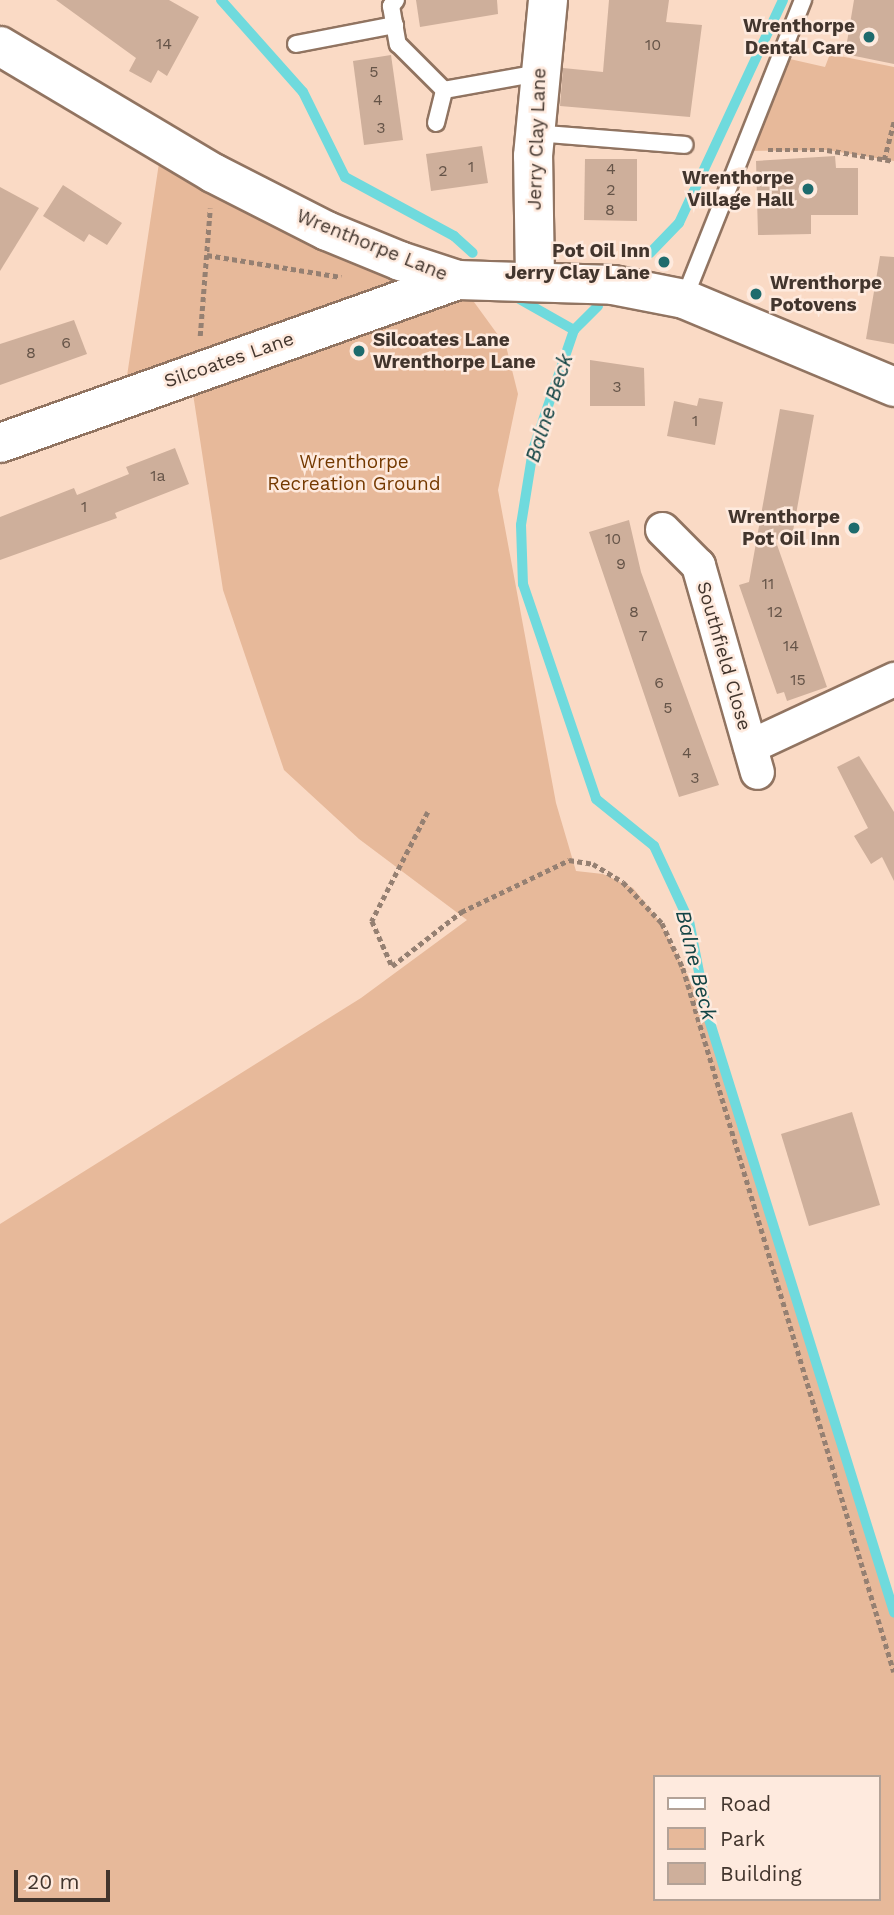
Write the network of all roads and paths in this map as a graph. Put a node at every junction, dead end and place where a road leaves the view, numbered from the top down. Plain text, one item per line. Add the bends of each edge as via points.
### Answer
1 (396, 0) edge
2 (548, 0) edge
3 (803, 0) edge
4 (394, 25) junction
5 (296, 44) dead end
6 (0, 46) edge
7 (539, 72) junction
8 (444, 90) junction
9 (894, 121) edge
10 (436, 123) dead end
11 (534, 133) junction
12 (685, 145) dead end
13 (743, 151) junction
14 (884, 160) junction
15 (894, 161) edge
16 (213, 173) junction
17 (207, 255) junction
18 (344, 278) dead end
19 (534, 279) junction
20 (458, 280) junction
21 (684, 299) junction
22 (197, 369) junction
23 (894, 387) edge
24 (0, 443) edge
25 (662, 529) dead end
26 (894, 679) edge
27 (428, 812) dead end
28 (894, 1672) edge

1 - 4 lane via 391,6
2 - 7 street, Jerry Clay Lane
3 - 13 lane
4 - 5 lane
4 - 8 lane via 398,44
6 - 16 street, Wrenthorpe Lane
7 - 8 lane
7 - 11 street, Jerry Clay Lane
8 - 10 lane
9 - 14 path
11 - 12 lane
11 - 19 street, Jerry Clay Lane
13 - 14 path via 827,149
13 - 21 lane
14 - 15 path
16 - 17 path
16 - 20 street, Wrenthorpe Lane via 327,231
17 - 18 path
17 - 22 path
19 - 20 street, Wrenthorpe Lane
19 - 21 street, Wrenthorpe Lane via 613,285
20 - 22 street, Silcoates Lane
21 - 23 street, Wrenthorpe Lane
22 - 24 street, Silcoates Lane
25 - 26 street, Southfield Close via 712,563 753,759
27 - 28 path via 372,921 392,965 461,912 569,860 593,864 623,882 662,923 683,968

